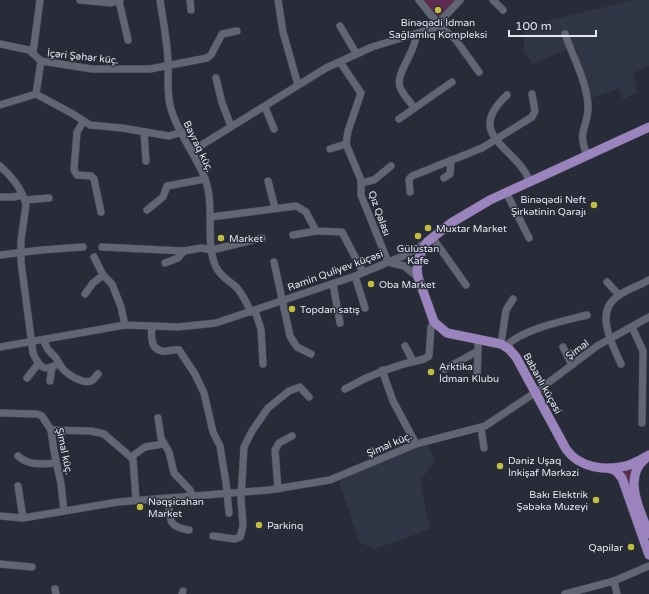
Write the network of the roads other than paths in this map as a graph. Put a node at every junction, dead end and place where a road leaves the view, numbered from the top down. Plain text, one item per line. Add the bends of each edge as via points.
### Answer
1 (40, 0) edge
2 (80, 0) edge
3 (120, 0) edge
4 (160, 0) edge
5 (190, 0) edge
6 (278, 0) edge
7 (419, 0) edge
8 (460, 0) edge
9 (493, 0) edge
10 (191, 10) dead end
11 (503, 10) dead end
12 (439, 25) junction
13 (340, 26) dead end
14 (237, 31) dead end
15 (565, 34) dead end
16 (416, 35) junction
17 (128, 40) dead end
18 (0, 44) edge
19 (33, 53) junction
20 (356, 54) junction
21 (41, 61) junction
22 (340, 62) junction
23 (168, 66) junction
24 (479, 72) dead end
25 (216, 78) dead end
26 (452, 82) dead end
27 (298, 85) junction
28 (36, 94) junction
29 (532, 94) dead end
30 (507, 95) dead end
31 (0, 105) edge
32 (265, 107) junction
33 (414, 108) junction
34 (399, 119) dead end
35 (84, 122) junction
36 (231, 126) junction
37 (649, 127) edge
38 (274, 130) dead end
39 (144, 132) junction
40 (182, 132) junction
41 (495, 140) junction
42 (346, 144) junction
43 (330, 148) dead end
44 (192, 151) junction
45 (587, 154) junction
46 (451, 160) junction
47 (146, 161) dead end
48 (0, 166) edge
49 (392, 166) dead end
50 (444, 178) dead end
51 (205, 179) junction
52 (268, 181) dead end
53 (530, 181) junction
54 (362, 183) junction
55 (410, 192) dead end
56 (506, 192) junction
57 (0, 197) edge
58 (24, 197) junction
59 (49, 198) dead end
60 (276, 208) junction
61 (148, 210) dead end
62 (101, 212) dead end
63 (211, 217) junction
64 (316, 231) junction
65 (293, 235) dead end
66 (262, 238) dead end
67 (529, 238) dead end
68 (430, 239) junction
69 (83, 247) dead end
70 (102, 247) dead end
71 (212, 250) junction
72 (184, 251) junction
73 (21, 253) junction
74 (0, 255) edge
75 (94, 257) dead end
76 (274, 262) dead end
77 (388, 262) junction
78 (165, 263) dead end
79 (363, 272) junction
80 (103, 275) junction
81 (354, 276) junction
82 (418, 276) junction
83 (649, 280) edge
84 (607, 282) dead end
85 (333, 284) junction
86 (466, 285) dead end
87 (85, 294) dead end
88 (619, 295) junction
89 (513, 299) dead end
90 (283, 301) junction
91 (365, 308) dead end
92 (253, 311) junction
93 (587, 316) dead end
94 (649, 317) edge
95 (434, 322) junction
96 (340, 323) dead end
97 (125, 325) junction
98 (152, 326) junction
99 (632, 326) junction
100 (609, 339) junction
101 (44, 340) junction
102 (478, 341) junction
103 (31, 342) junction
104 (503, 345) junction
105 (405, 346) dead end
106 (0, 347) edge
107 (563, 347) dead end
108 (478, 351) junction
109 (311, 354) dead end
110 (413, 362) junction
111 (59, 363) junction
112 (38, 364) junction
113 (263, 364) dead end
114 (621, 364) dead end
115 (572, 365) junction
116 (52, 368) junction
117 (445, 369) dead end
118 (382, 370) junction
119 (98, 374) dead end
120 (477, 376) dead end
121 (27, 378) dead end
122 (50, 381) dead end
123 (345, 389) dead end
124 (536, 392) junction
125 (646, 394) edge
126 (309, 397) dead end
127 (0, 413) edge
128 (158, 418) dead end
129 (642, 423) dead end
130 (481, 428) junction
131 (51, 430) junction
132 (292, 436) dead end
133 (163, 444) junction
134 (416, 444) junction
135 (484, 448) dead end
136 (649, 455) edge
137 (18, 456) dead end
138 (131, 457) junction
139 (56, 463) junction
140 (608, 468) junction
141 (18, 486) dead end
142 (278, 489) junction
143 (242, 493) junction
144 (227, 495) junction
145 (193, 497) junction
146 (168, 498) junction
147 (136, 500) junction
148 (64, 511) junction
149 (229, 513) dead end
150 (0, 516) edge
151 (23, 518) junction
152 (189, 530) dead end
153 (649, 534) edge
154 (213, 536) dead end
155 (649, 555) edge
156 (0, 564) edge
157 (649, 566) edge
158 (32, 567) dead end
159 (614, 581) junction
160 (569, 594) edge
161 (617, 594) edge

1 - 19 street
2 - 3 street via 111,4
3 - 17 street
4 - 23 street, Bayraq küç.
5 - 10 street
6 - 27 street via 283,32
7 - 12 street
8 - 12 street
9 - 11 street
12 - 16 street
12 - 24 street via 456,40
13 - 20 street
14 - 23 street, İçəri Şəhər küç. via 222,34 207,58
15 - 45 street via 585,89 588,106 582,137
16 - 20 street via 383,43
16 - 33 street via 398,80 400,88
18 - 19 street, İçəri Şəhər küç.
19 - 21 street, İçəri Şəhər küç.
20 - 22 street
21 - 23 street, İçəri Şəhər küç. via 92,69 121,70
21 - 28 street
22 - 27 street
22 - 42 street via 361,93
23 - 40 street, Bayraq küç. via 170,105
25 - 36 street
26 - 33 street
27 - 32 street
28 - 31 street
28 - 35 street
29 - 41 street via 535,111 532,117
30 - 41 street via 498,104 491,120 491,132
32 - 36 street
32 - 38 street
33 - 34 street
35 - 39 street via 97,127
35 - 62 street via 77,132 74,170 77,175 92,176
36 - 44 street
37 - 45 main road, Ramin Quliyev küçəsi
39 - 40 street via 169,136
39 - 47 street
40 - 44 street, Bayraq küç.
41 - 46 street
41 - 53 street via 519,164
42 - 43 street
42 - 54 street, Qız Qalası
44 - 51 street, Bayraq küç.
45 - 53 main road, Ramin Quliyev küçəsi
46 - 50 street via 450,174
46 - 55 street via 412,176 409,179
48 - 58 street via 13,178
49 - 54 street via 374,180
51 - 61 street via 168,186 163,197
51 - 63 street, Bayraq küç.
52 - 60 street
53 - 56 main road, Ramin Quliyev küçəsi
54 - 77 street, Qız Qalası via 361,195
56 - 67 street
56 - 68 main road, Ramin Quliyev küçəsi via 469,211
57 - 58 street
58 - 59 street
58 - 73 street via 26,212
60 - 63 street
60 - 64 street via 301,208 306,212
63 - 71 street, Bayraq küç.
64 - 65 street
64 - 79 street via 342,232
66 - 71 street
68 - 77 street, Ramin Quliyev küçəsi via 414,251
68 - 82 main road via 417,263
68 - 86 street
69 - 73 street
70 - 72 street
71 - 72 street via 201,248
71 - 92 street, Bayraq küç. via 214,263 220,274 236,287
72 - 78 street via 178,258
73 - 74 street
73 - 103 street
75 - 80 street
76 - 90 street
77 - 79 street, Ramin Quliyev küçəsi
77 - 82 street via 404,266
79 - 81 street, Ramin Quliyev küçəsi
80 - 87 street
80 - 97 street via 112,284
81 - 85 street, Ramin Quliyev küçəsi
81 - 91 street
82 - 95 main road
83 - 88 street
84 - 88 street
85 - 90 street, Ramin Quliyev küçəsi
85 - 96 street
88 - 100 street via 607,308
89 - 104 street via 506,310
90 - 92 street, Ramin Quliyev küçəsi
90 - 109 street via 287,328 293,343
92 - 98 street, Ramin Quliyev küçəsi via 204,325
92 - 113 street, Bayraq küç. via 261,329
93 - 104 street via 532,331
94 - 99 street, Şimal
95 - 102 main road via 447,333
95 - 110 street via 431,327 429,356
97 - 98 street, Ramin Quliyev küçəsi
97 - 101 street, Ramin Quliyev küçəsi
98 - 144 street via 154,346 162,351 179,350 201,385 213,432 220,446
99 - 100 street, Şimal
99 - 125 street via 643,351
100 - 114 street
100 - 115 street, Şimal
101 - 103 street, Ramin Quliyev küçəsi
101 - 111 street via 48,351
102 - 104 main road
102 - 108 street
103 - 106 street, Ramin Quliyev küçəsi
103 - 112 street
104 - 124 main road, Babanlı küçəsi via 516,357
105 - 110 street
107 - 115 street
108 - 117 street
108 - 120 street
110 - 118 street
111 - 116 street
111 - 119 street via 68,374 83,381 91,381
112 - 116 street
112 - 121 street
115 - 124 street, Şimal
116 - 122 street
118 - 123 street
118 - 134 street via 393,401
124 - 130 street, Şimal küç.
124 - 140 main road, Babanlı küçəsi via 566,449 575,460 586,465
125 - 129 street
126 - 143 street via 300,387 289,391 268,408 257,423 244,447 241,466
127 - 131 street, Şimal küç. via 37,414 45,420
128 - 133 street
130 - 134 street, Şimal küç.
130 - 135 street
131 - 138 street via 91,431 104,434
131 - 139 street, Şimal küç.
132 - 142 street via 279,443 275,450
133 - 138 street via 145,447
133 - 145 street via 169,452 174,473 192,492
134 - 142 street, Şimal küç. via 330,480
136 - 140 main road, Babanlı küçəsi via 626,466
136 - 153 main road via 639,466 634,483 635,496
137 - 139 street via 24,462 34,464
138 - 147 street
139 - 148 street, Şimal küç.
140 - 155 main road via 616,471 622,478
141 - 151 street
142 - 143 street, Şimal küç.
143 - 144 street, Şimal küç.
143 - 154 street via 243,526 240,537 235,540
144 - 145 street, Şimal küç.
144 - 149 street
145 - 146 street, Şimal küç.
146 - 147 street, Şimal küç.
146 - 152 street via 171,522 176,527
147 - 148 street, Şimal küç.
148 - 151 street, Şimal küç.
150 - 151 street, Şimal küç.
156 - 158 street
157 - 159 street
159 - 160 street
159 - 161 street

